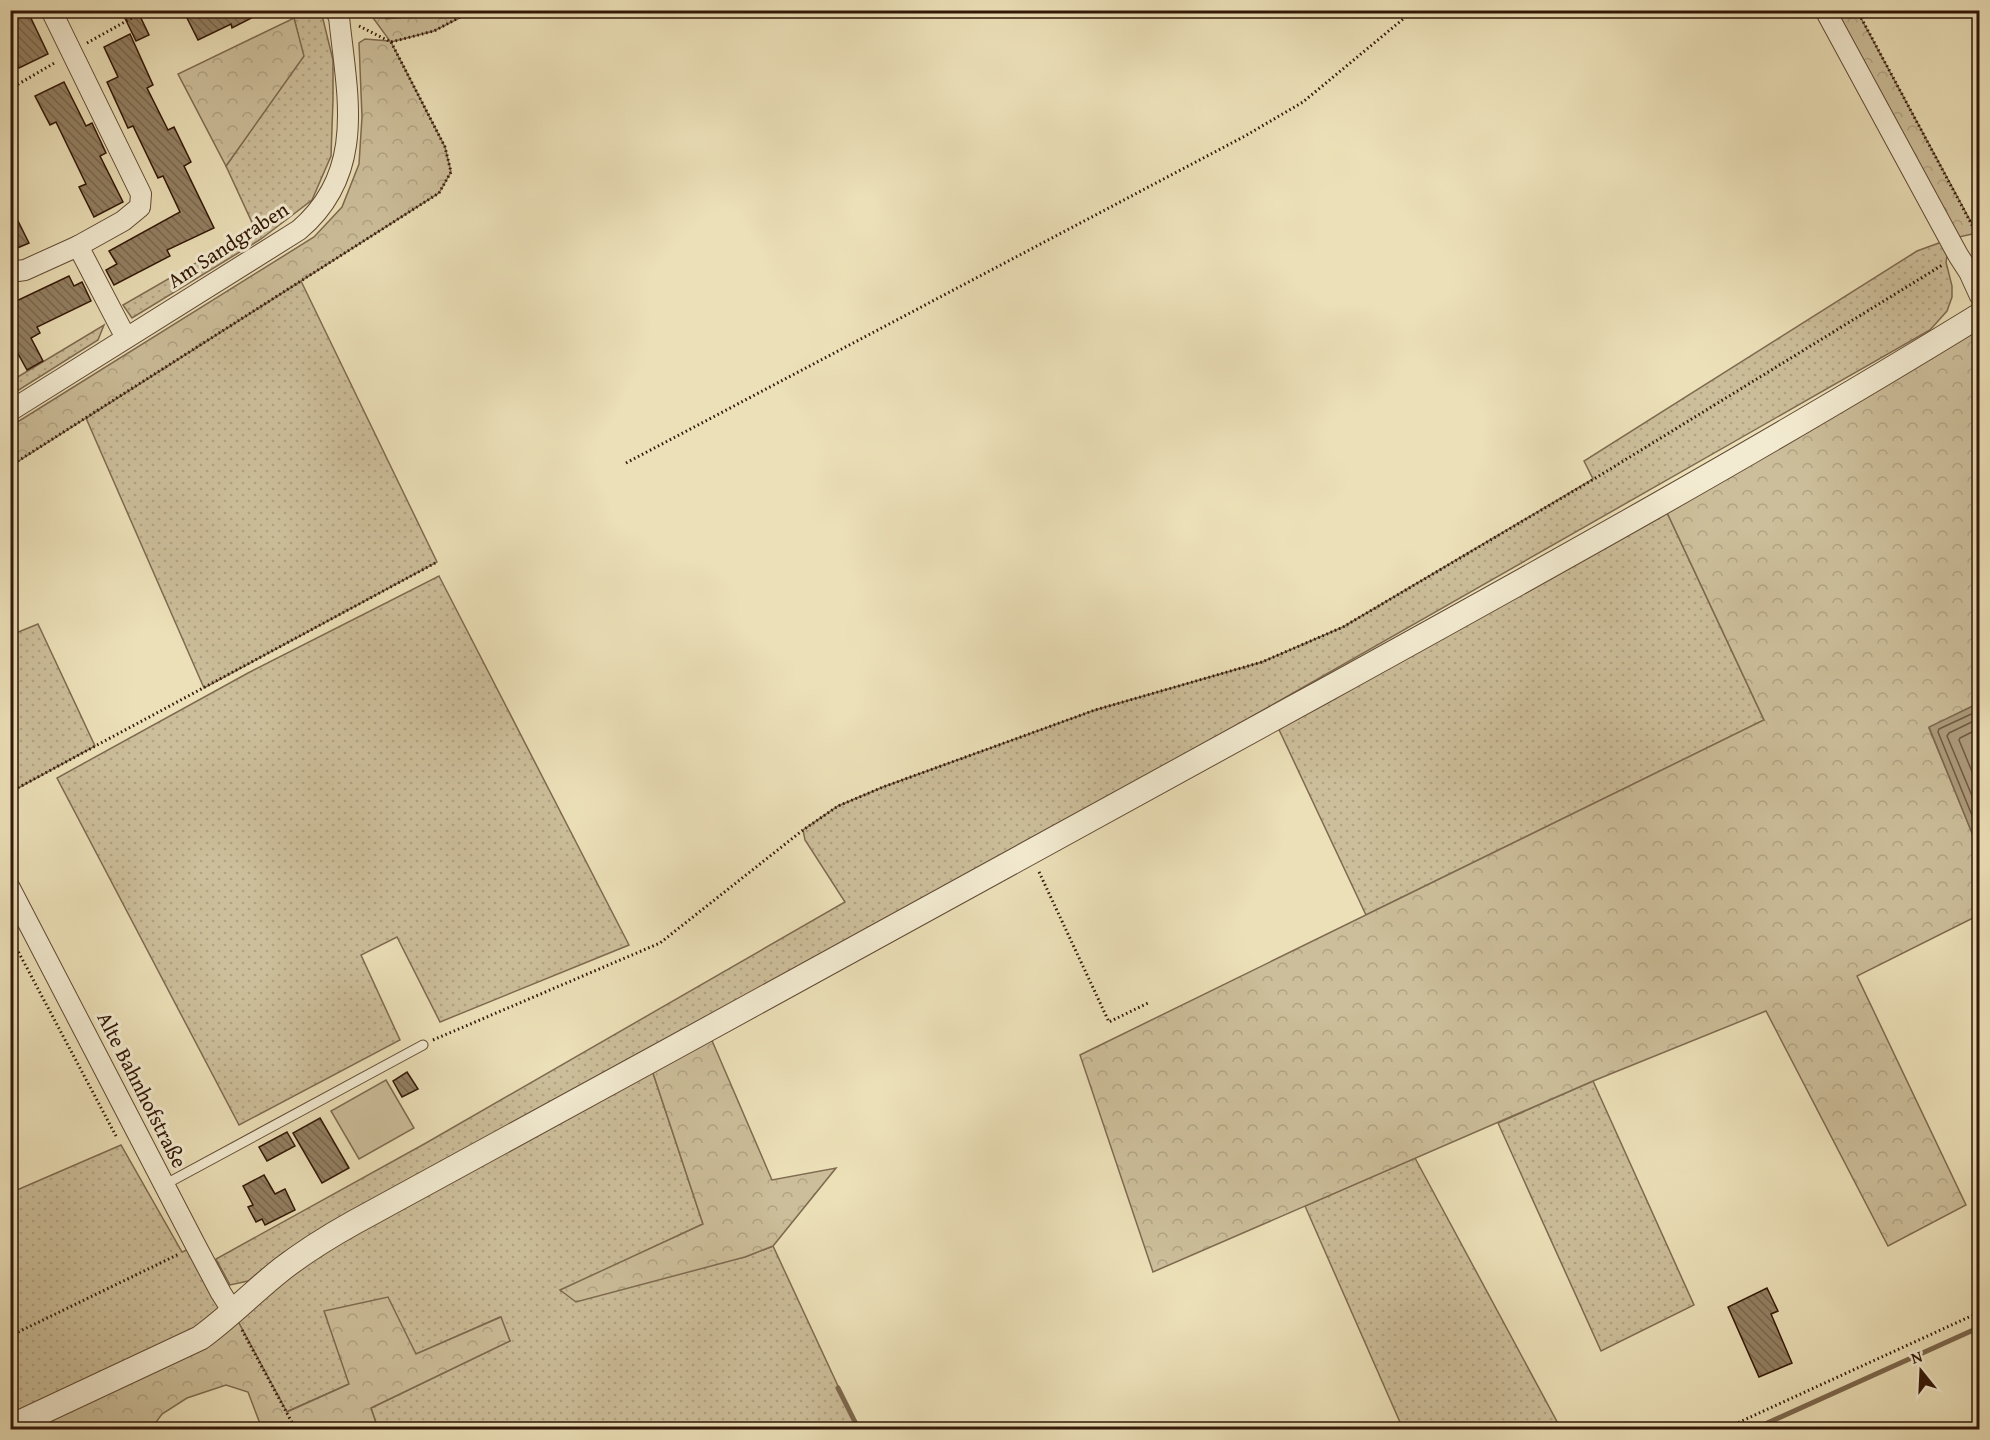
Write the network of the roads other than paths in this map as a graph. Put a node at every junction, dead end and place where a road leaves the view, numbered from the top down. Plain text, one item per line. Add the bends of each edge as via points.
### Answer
1 (51, 10) edge
2 (1825, 10) edge
3 (341, 13) edge
4 (78, 246) junction
5 (1958, 255) junction
6 (10, 272) edge
7 (1980, 296) edge
8 (1980, 310) edge
9 (1980, 315) edge
10 (126, 338) junction
11 (10, 411) edge
12 (10, 888) edge
13 (423, 1045) road end
14 (164, 1185) junction
15 (233, 1312) junction
16 (10, 1427) edge

1 - 4 street via 141,194 140,207 132,215
2 - 5 street
3 - 10 street, Am Sandgraben via 348,123 340,173 323,206 298,230
4 - 6 street via 25,270
4 - 10 street
5 - 7 street
5 - 8 street via 1964,290 1971,304
9 - 15 street via 1663,504 325,1239 282,1269
10 - 11 street, Am Sandgraben
12 - 14 street, Alte Bahnhofstraße
13 - 14 lane
14 - 15 street, Alte Bahnhofstraße
15 - 16 street via 189,1343

